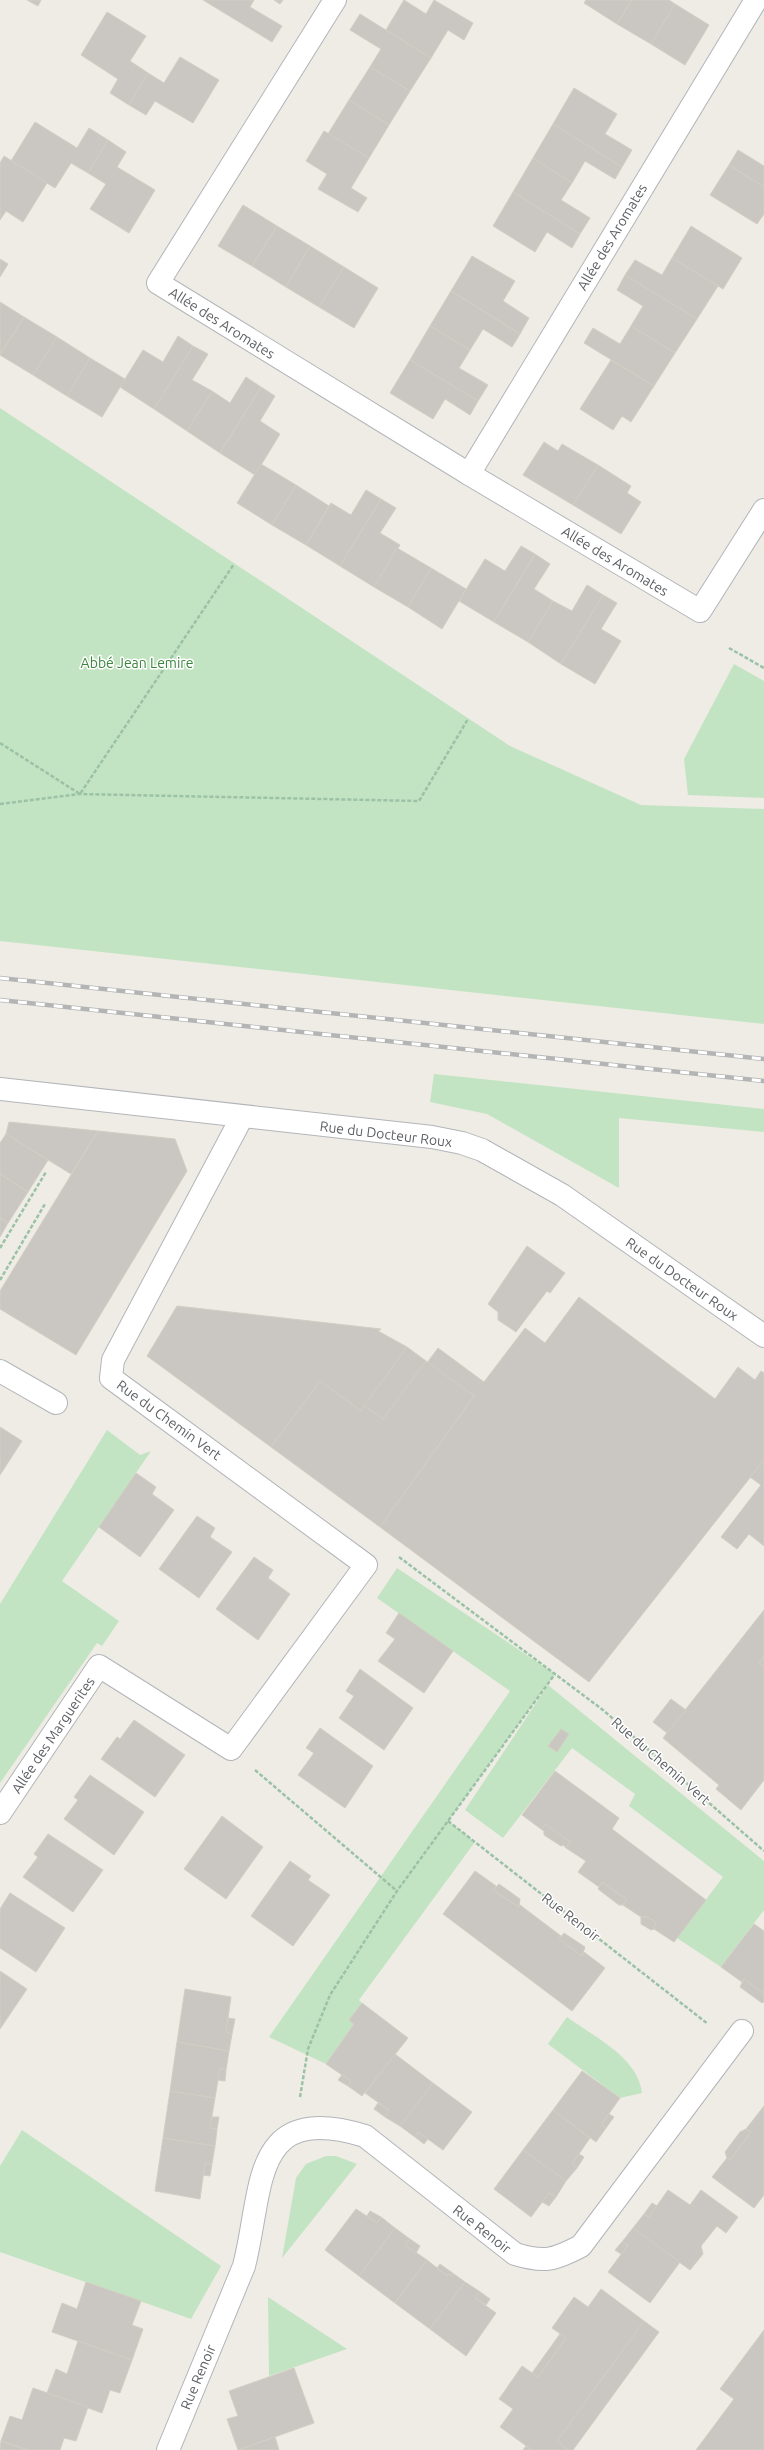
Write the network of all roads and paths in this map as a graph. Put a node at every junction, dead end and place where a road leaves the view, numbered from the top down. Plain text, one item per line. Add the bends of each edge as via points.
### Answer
1 (336, 0) edge
2 (756, 0) edge
3 (469, 474) junction
4 (764, 510) edge
5 (234, 564) dead end
6 (729, 648) dead end
7 (764, 668) edge
8 (468, 719) dead end
9 (0, 743) edge
10 (80, 794) junction
11 (0, 804) edge
12 (0, 1089) edge
13 (242, 1117) junction
14 (46, 1172) dead end
15 (45, 1204) dead end
16 (0, 1248) edge
17 (0, 1280) edge
18 (764, 1336) edge
19 (0, 1371) edge
20 (56, 1403) dead end
21 (231, 1749) junction
22 (0, 1812) edge
23 (448, 1821) junction
24 (764, 1851) edge
25 (397, 1891) junction
26 (737, 2037) joint
27 (295, 2131) junction
28 (168, 2450) edge

1 - 3 street, Allée des Aromates via 158,283
2 - 3 street, Allée des Aromates
3 - 4 street, Allée des Aromates via 700,611
5 - 10 path
6 - 7 path
8 - 10 path via 418,801
9 - 10 path
10 - 11 path
12 - 13 street, Rue du Docteur Roux
13 - 18 street, Rue du Docteur Roux via 432,1137 482,1150 562,1195
13 - 21 street, Rue du Chemin Vert via 113,1360 111,1378 366,1565
14 - 16 path
15 - 17 path
19 - 20 street
21 - 22 street, Allée des Marguerites via 100,1666
21 - 25 path
23 - 24 path, Rue du Chemin Vert via 555,1674 603,1710
23 - 25 path
23 - 26 path, Rue Renoir
25 - 27 path via 330,1995 308,2049
26 - 27 street, Rue Renoir via 581,2246 561,2256 537,2261 515,2254 365,2136 318,2127
27 - 28 street, Rue Renoir via 276,2144 266,2162 259,2184 252,2236 244,2266

